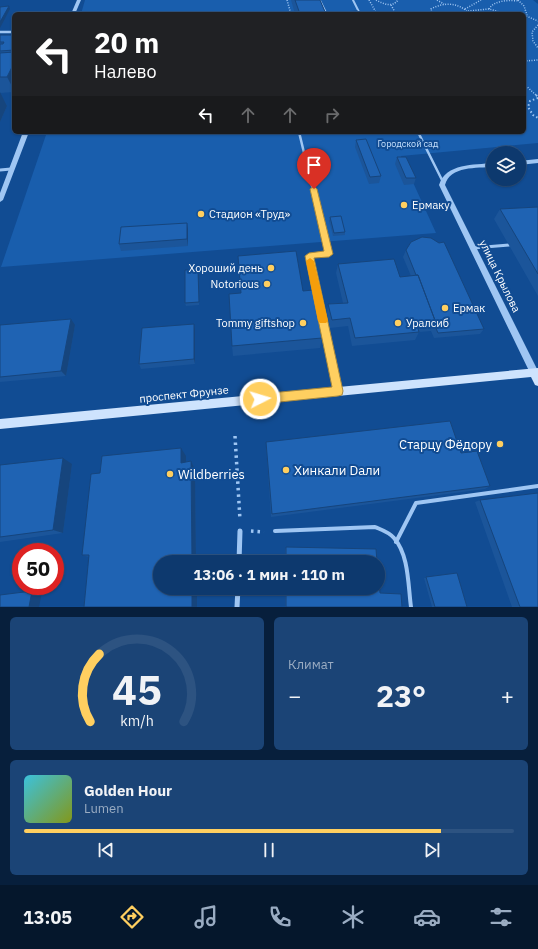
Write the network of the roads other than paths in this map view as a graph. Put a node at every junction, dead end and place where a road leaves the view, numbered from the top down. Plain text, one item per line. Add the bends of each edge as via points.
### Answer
1 (79, 0) edge
2 (320, 0) edge
3 (353, 0) edge
4 (74, 12) edge
5 (326, 12) edge
6 (359, 12) edge
7 (0, 32) edge
8 (12, 32) edge
9 (25, 134) edge
10 (300, 134) edge
11 (419, 134) edge
12 (538, 162) edge
13 (526, 163) edge
14 (486, 166) edge
15 (11, 169) junction
16 (0, 170) edge
17 (442, 180) junction
18 (0, 200) edge
19 (509, 245) dead end
20 (473, 248) junction
21 (536, 372) edge
22 (538, 382) edge
23 (338, 391) junction
24 (0, 424) edge
25 (538, 486) edge
26 (240, 532) road end
27 (275, 532) road end
28 (396, 542) junction
29 (239, 555) edge
30 (238, 595) edge
31 (237, 607) edge
32 (411, 607) edge

1 - 4 street
2 - 5 lane
3 - 6 street
7 - 8 street
9 - 15 street
10 - 23 lane via 329,254 309,256
11 - 17 street
12 - 13 street
14 - 17 street via 453,171
15 - 16 street
15 - 18 street
17 - 20 street, улица Крылова via 444,191
19 - 20 lane
20 - 21 street, улица Крылова
21 - 22 main road, улица Крылова
21 - 23 main road, проспект Фрунзе
23 - 24 main road, проспект Фрунзе
25 - 28 lane via 416,503
26 - 29 street
27 - 28 lane via 375,527 388,532
28 - 32 lane via 402,552
30 - 31 street

